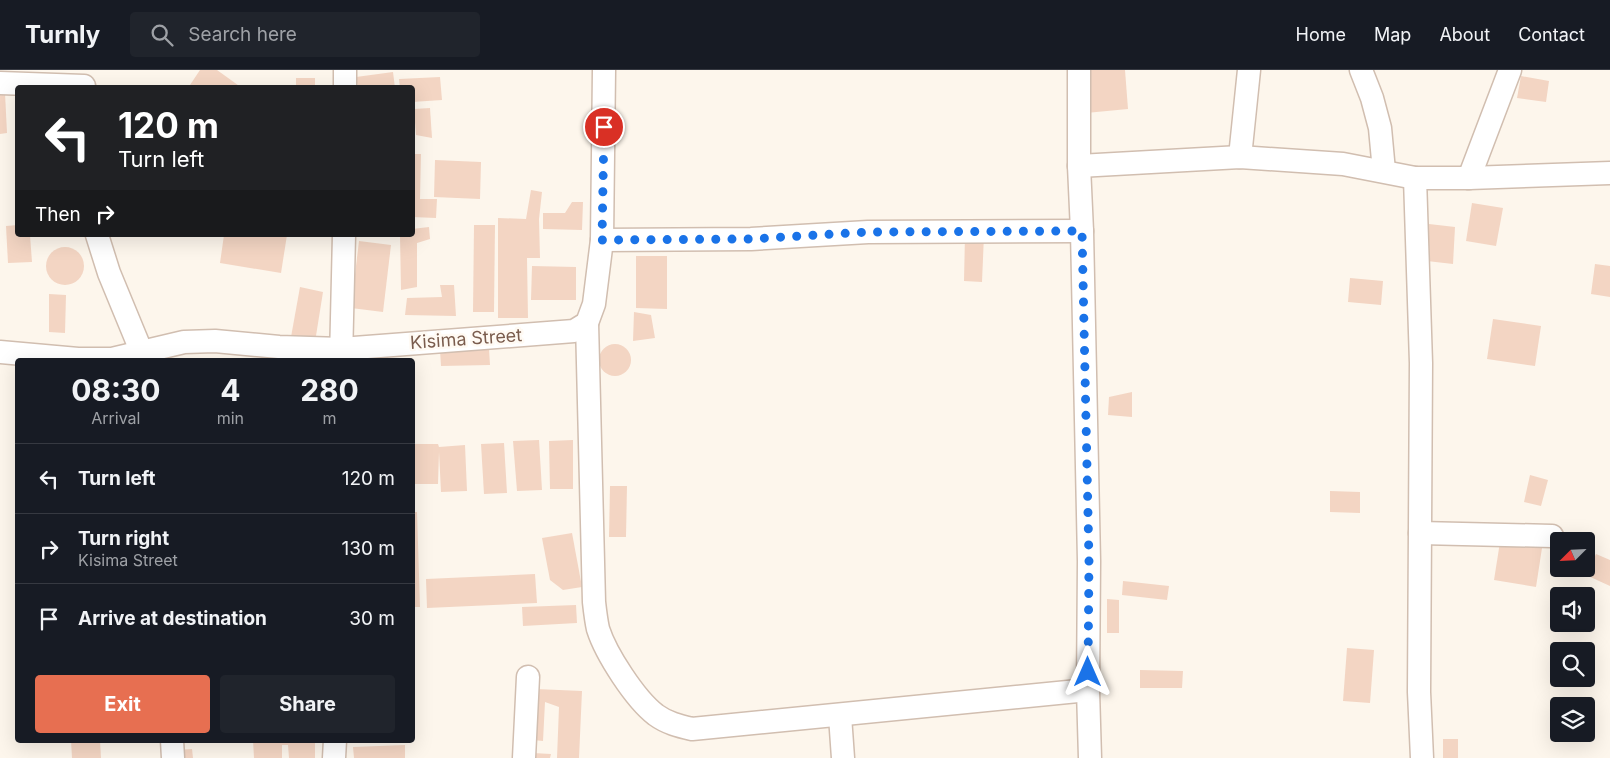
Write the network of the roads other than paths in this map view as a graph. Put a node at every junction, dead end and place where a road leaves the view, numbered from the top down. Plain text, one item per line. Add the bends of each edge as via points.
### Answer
1 (345, 70) edge
2 (604, 70) edge
3 (1078, 70) edge
4 (1249, 70) edge
5 (1361, 70) edge
6 (1510, 70) edge
7 (84, 81) edge
8 (0, 83) edge
9 (345, 85) edge
10 (1240, 157) junction
11 (1078, 166) junction
12 (1384, 171) junction
13 (1610, 173) edge
14 (1416, 178) junction
15 (1469, 178) junction
16 (1082, 231) junction
17 (98, 237) edge
18 (344, 237) edge
19 (602, 240) junction
20 (587, 323) junction
21 (0, 352) edge
22 (142, 353) junction
23 (341, 355) edge
24 (67, 358) edge
25 (117, 358) edge
26 (1420, 533) junction
27 (1550, 536) edge
28 (528, 677) dead end
29 (1088, 690) junction
30 (840, 716) junction
31 (172, 743) edge
32 (335, 743) edge
33 (173, 758) edge
34 (334, 758) edge
35 (524, 758) edge
36 (843, 758) edge
37 (1090, 758) edge
38 (1422, 758) edge

1 - 9 street
2 - 19 street
3 - 11 street
4 - 10 street
5 - 12 street via 1380,128
6 - 15 street
7 - 8 street
10 - 11 street
10 - 12 street via 1343,164
11 - 16 street
12 - 14 street
13 - 15 street
14 - 15 street
14 - 26 street via 1421,363
16 - 19 street via 868,232 750,239
16 - 29 street via 1089,561
17 - 22 street
18 - 23 street
19 - 20 street via 594,304
20 - 23 street, Kisima Street via 574,331 561,333
20 - 30 street via 594,602 598,629 614,662 638,698 674,726 692,729
21 - 24 street, Kisima Street
22 - 23 street, Kisima Street via 184,342 216,341
22 - 25 street, Kisima Street
26 - 27 street
26 - 38 street
28 - 35 street
29 - 30 street
29 - 37 street
30 - 36 street
31 - 33 street
32 - 34 street

